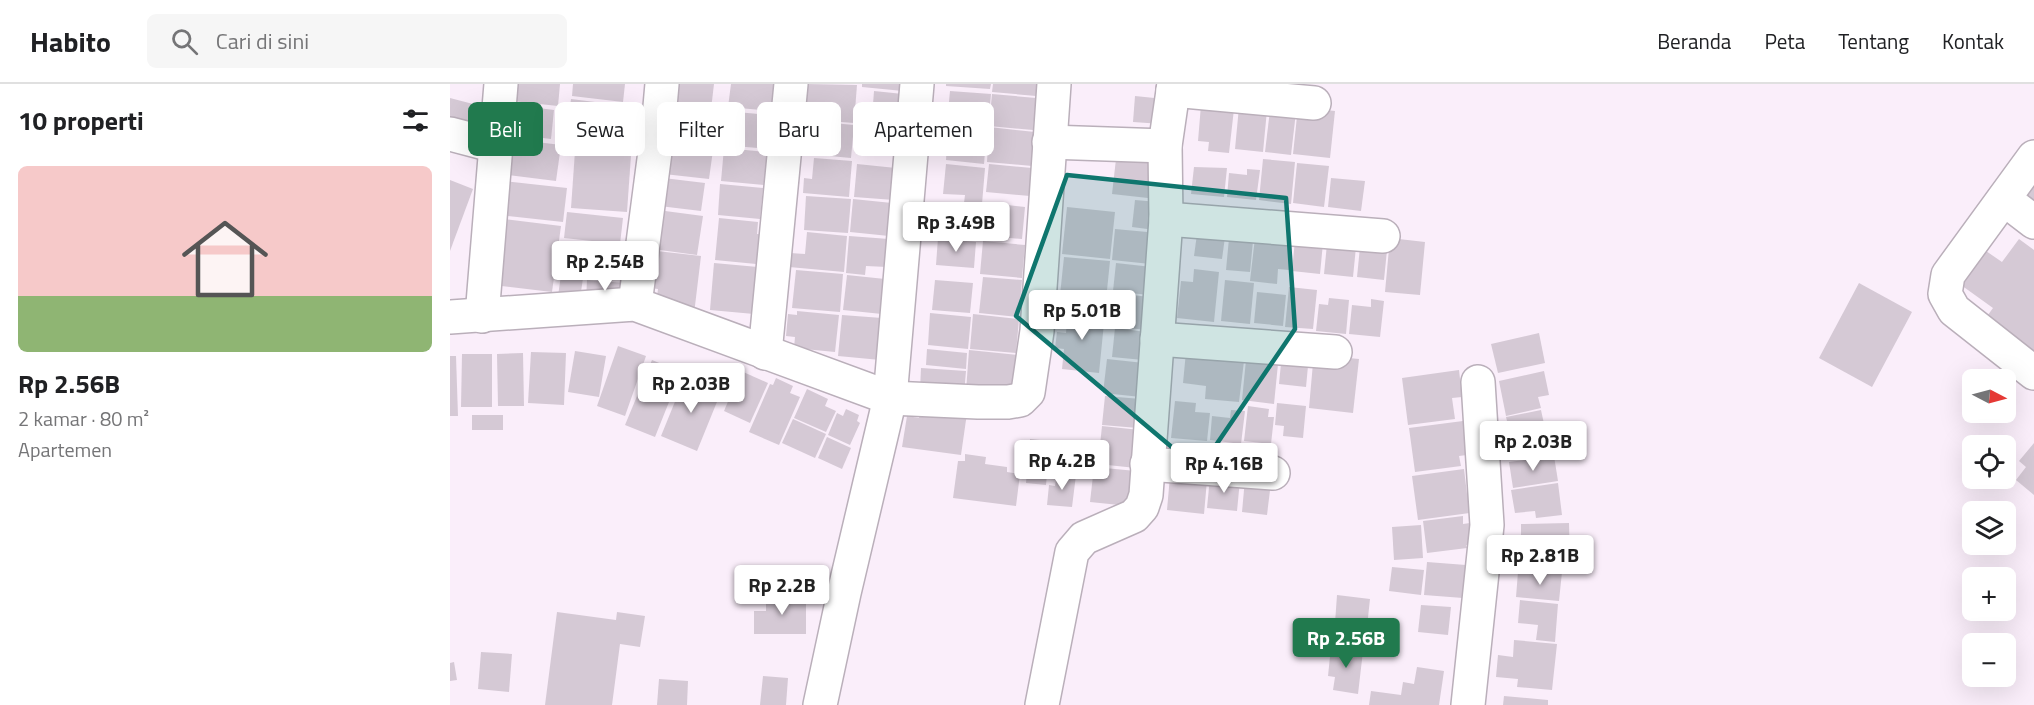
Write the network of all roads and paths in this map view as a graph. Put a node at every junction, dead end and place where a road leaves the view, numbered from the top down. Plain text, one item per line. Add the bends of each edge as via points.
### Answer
1 (501, 84) edge
2 (662, 84) edge
3 (791, 84) edge
4 (917, 84) edge
5 (1054, 84) edge
6 (1173, 87) edge
7 (500, 102) edge
8 (1314, 103) dead end
9 (450, 134) edge
10 (468, 139) edge
11 (1049, 142) junction
12 (1165, 146) junction
13 (494, 156) edge
14 (2034, 156) edge
15 (2004, 199) junction
16 (1166, 219) junction
17 (2034, 222) edge
18 (1383, 236) dead end
19 (635, 304) junction
20 (460, 315) edge
21 (1157, 339) junction
22 (1335, 352) dead end
23 (765, 353) junction
24 (2034, 373) edge
25 (1478, 382) dead end
26 (890, 398) junction
27 (1147, 464) junction
28 (1274, 473) dead end
29 (820, 705) edge
30 (1042, 705) edge
31 (1468, 705) edge

1 - 7 street
2 - 19 street
3 - 23 street
4 - 26 street
5 - 11 street
6 - 8 street
6 - 12 street
9 - 10 street
11 - 12 street
11 - 26 street via 1037,331 1028,392 1020,400 1008,402
12 - 16 street
13 - 20 street
14 - 15 street
15 - 17 street
15 - 24 street via 1948,275 1946,294 1954,310
16 - 18 street
16 - 21 street
19 - 20 street
19 - 23 street
21 - 22 street
21 - 27 street
23 - 26 street
25 - 31 street via 1487,525
26 - 29 street
27 - 28 street
27 - 30 street via 1146,495 1138,512 1084,538 1072,552

